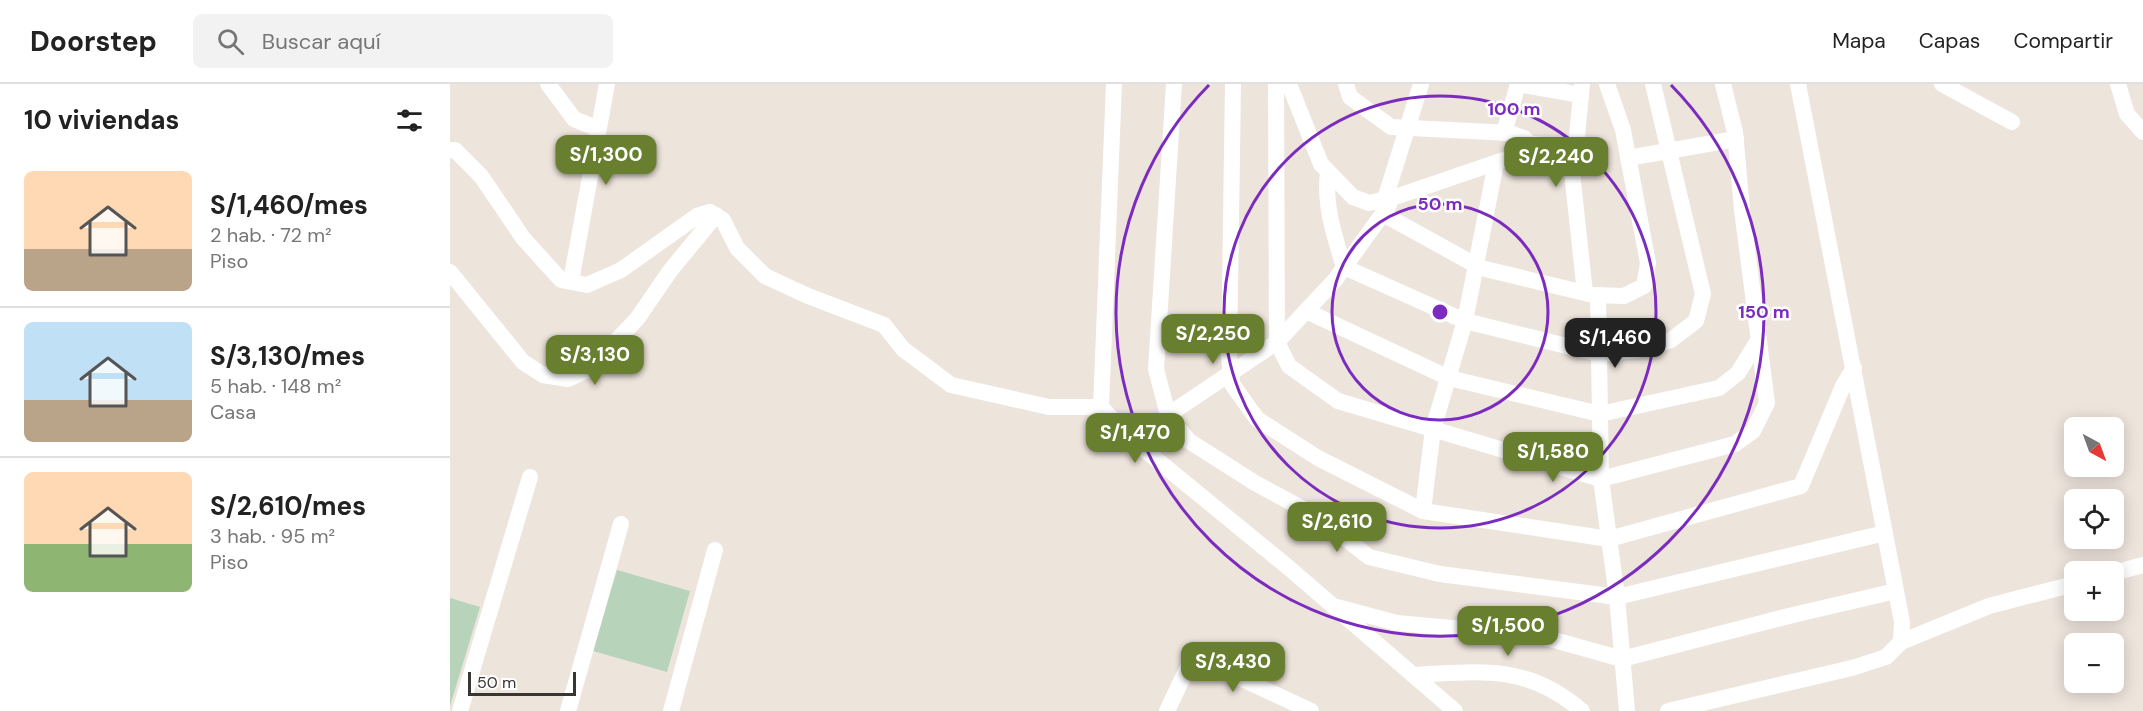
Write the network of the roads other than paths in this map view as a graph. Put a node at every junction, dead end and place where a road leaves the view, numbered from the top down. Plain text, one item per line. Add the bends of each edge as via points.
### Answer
1 (548, 84) edge
2 (607, 84) edge
3 (1114, 84) edge
4 (1174, 84) edge
5 (1233, 84) edge
6 (1276, 84) edge
7 (1289, 84) edge
8 (1346, 84) edge
9 (1421, 84) edge
10 (1518, 84) edge
11 (1607, 84) edge
12 (1653, 84) edge
13 (1723, 84) edge
14 (1798, 84) edge
15 (1942, 84) edge
16 (2118, 84) edge
17 (1581, 90) edge
18 (2012, 122) dead end
19 (1408, 128) junction
20 (598, 129) junction
21 (2143, 132) edge
22 (1504, 133) junction
23 (1736, 139) junction
24 (1532, 144) junction
25 (1576, 147) junction
26 (1670, 152) junction
27 (452, 154) edge
28 (1628, 158) junction
29 (1496, 162) junction
30 (1328, 172) junction
31 (1388, 203) junction
32 (716, 215) junction
33 (1476, 265) junction
34 (1344, 267) junction
35 (450, 272) edge
36 (571, 281) junction
37 (1591, 294) junction
38 (1306, 311) junction
39 (1465, 321) junction
40 (1759, 339) junction
41 (1277, 342) junction
42 (1599, 354) junction
43 (1854, 368) junction
44 (1231, 374) junction
45 (1449, 378) junction
46 (1101, 407) junction
47 (1600, 414) junction
48 (1168, 415) junction
49 (1433, 429) junction
50 (530, 477) dead end
51 (1601, 479) junction
52 (1423, 512) junction
53 (621, 524) dead end
54 (1885, 533) junction
55 (1608, 539) junction
56 (715, 550) dead end
57 (2143, 565) edge
58 (2124, 570) edge
59 (2064, 587) edge
60 (1896, 591) junction
61 (1617, 597) junction
62 (1333, 606) junction
63 (1901, 642) junction
64 (1622, 659) junction
65 (1413, 675) junction
66 (1278, 704) edge
67 (460, 711) edge
68 (568, 711) edge
69 (671, 711) edge
70 (1167, 711) edge
71 (1311, 711) edge
72 (1455, 711) edge
73 (1582, 711) edge
74 (1627, 711) edge
75 (1668, 711) edge

1 - 20 street via 574,119
2 - 20 street
3 - 46 street
4 - 48 street via 1156,369
5 - 44 street via 1228,357
6 - 41 street
7 - 30 street via 1320,164
8 - 19 street via 1350,97 1391,127
9 - 19 street
10 - 17 street
10 - 22 street
11 - 28 street
12 - 26 street
13 - 23 street
14 - 43 street
15 - 18 street
16 - 21 street via 2127,114
17 - 25 street
19 - 22 street
19 - 31 street
20 - 36 street
22 - 24 street
23 - 26 street
23 - 40 street
24 - 25 street
24 - 29 street via 1524,153
25 - 37 street via 1571,163
26 - 28 street
26 - 42 street via 1703,294 1696,321 1671,340 1637,350
27 - 36 street via 481,176 523,238 561,280
28 - 37 street via 1648,263 1644,286 1624,296
29 - 31 street
29 - 33 street
30 - 31 street via 1353,197
30 - 34 street via 1331,223
31 - 33 street
31 - 34 street
32 - 35 street via 637,319 589,369 568,379 543,375 523,362
32 - 36 street via 710,212 697,216 621,270 587,285
32 - 46 street via 723,219 737,248 765,276 884,325 903,349 951,385 1049,407
33 - 37 street
33 - 39 street
34 - 38 street
34 - 39 street
37 - 42 street
38 - 41 street
38 - 45 street
39 - 42 street
39 - 45 street
40 - 47 street via 1738,373 1719,388
40 - 51 street via 1767,403 1753,431 1735,444
41 - 44 street
41 - 49 street via 1289,366 1338,401
42 - 47 street
43 - 54 street
43 - 55 street via 1801,486
44 - 48 street
44 - 52 street via 1233,384 1257,419 1318,458
45 - 47 street
45 - 49 street
46 - 62 street via 1130,437
47 - 51 street
48 - 61 street via 1189,441 1320,518 1369,557 1440,574
49 - 51 street
49 - 52 street
50 - 67 street
51 - 55 street
52 - 55 street
53 - 68 street
54 - 60 street
54 - 61 street
55 - 61 street
56 - 69 street
57 - 58 street
59 - 63 street via 1989,606
60 - 63 street
60 - 64 street
61 - 64 street
62 - 64 street via 1397,623 1540,636
62 - 65 street
63 - 75 street via 1886,657 1852,668
64 - 74 street
65 - 72 street
65 - 73 street via 1493,672 1534,680
66 - 70 street via 1193,656
66 - 71 street

